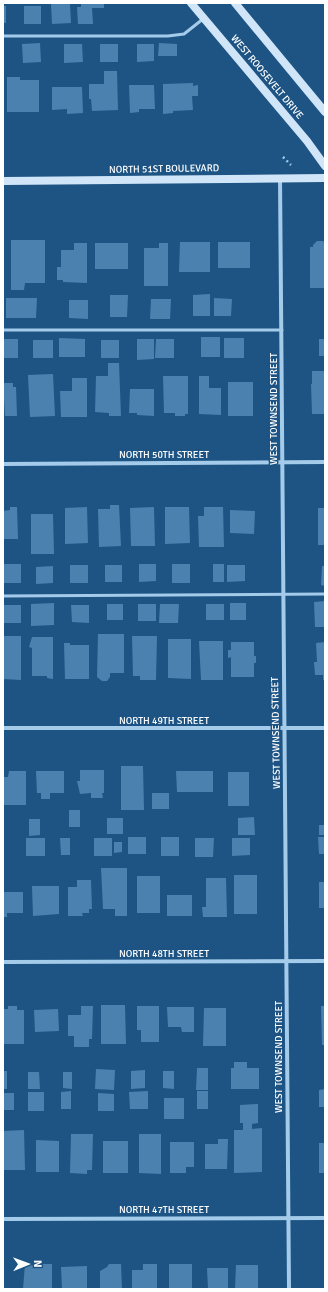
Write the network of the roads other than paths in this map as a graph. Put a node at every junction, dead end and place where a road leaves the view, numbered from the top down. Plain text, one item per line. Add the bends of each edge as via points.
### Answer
1 (191, 3) edge
2 (235, 3) edge
3 (204, 18) junction
4 (3, 36) edge
5 (325, 112) edge
6 (325, 166) edge
7 (280, 177) junction
8 (325, 178) edge
9 (3, 181) edge
10 (3, 330) edge
11 (282, 330) junction
12 (282, 462) junction
13 (325, 462) edge
14 (3, 464) edge
15 (283, 594) junction
16 (325, 594) edge
17 (3, 596) edge
18 (3, 728) edge
19 (325, 728) edge
20 (284, 730) junction
21 (325, 961) edge
22 (3, 962) edge
23 (287, 962) junction
24 (288, 1218) junction
25 (325, 1218) edge
26 (3, 1219) edge
27 (289, 1289) edge

1 - 3 street, WEST ROOSEVELT DRIVE
2 - 5 street
3 - 4 lane via 184,34 168,36
3 - 6 street, WEST ROOSEVELT DRIVE
7 - 8 street, NORTH 51ST BOULEVARD
7 - 9 street, NORTH 51ST BOULEVARD
7 - 11 street, WEST TOWNSEND STREET
10 - 11 lane
11 - 12 street, WEST TOWNSEND STREET
12 - 13 street, NORTH 50TH STREET
12 - 14 street, NORTH 50TH STREET
12 - 15 street, WEST TOWNSEND STREET
15 - 16 lane
15 - 17 lane
15 - 20 street, WEST TOWNSEND STREET
18 - 20 street, NORTH 49TH STREET
19 - 20 street, NORTH 49TH STREET
20 - 23 street, WEST TOWNSEND STREET
21 - 23 street, NORTH 48TH STREET
22 - 23 street, NORTH 48TH STREET
23 - 24 street, WEST TOWNSEND STREET
24 - 25 street, NORTH 47TH STREET
24 - 26 street, NORTH 47TH STREET
24 - 27 street, WEST TOWNSEND STREET

